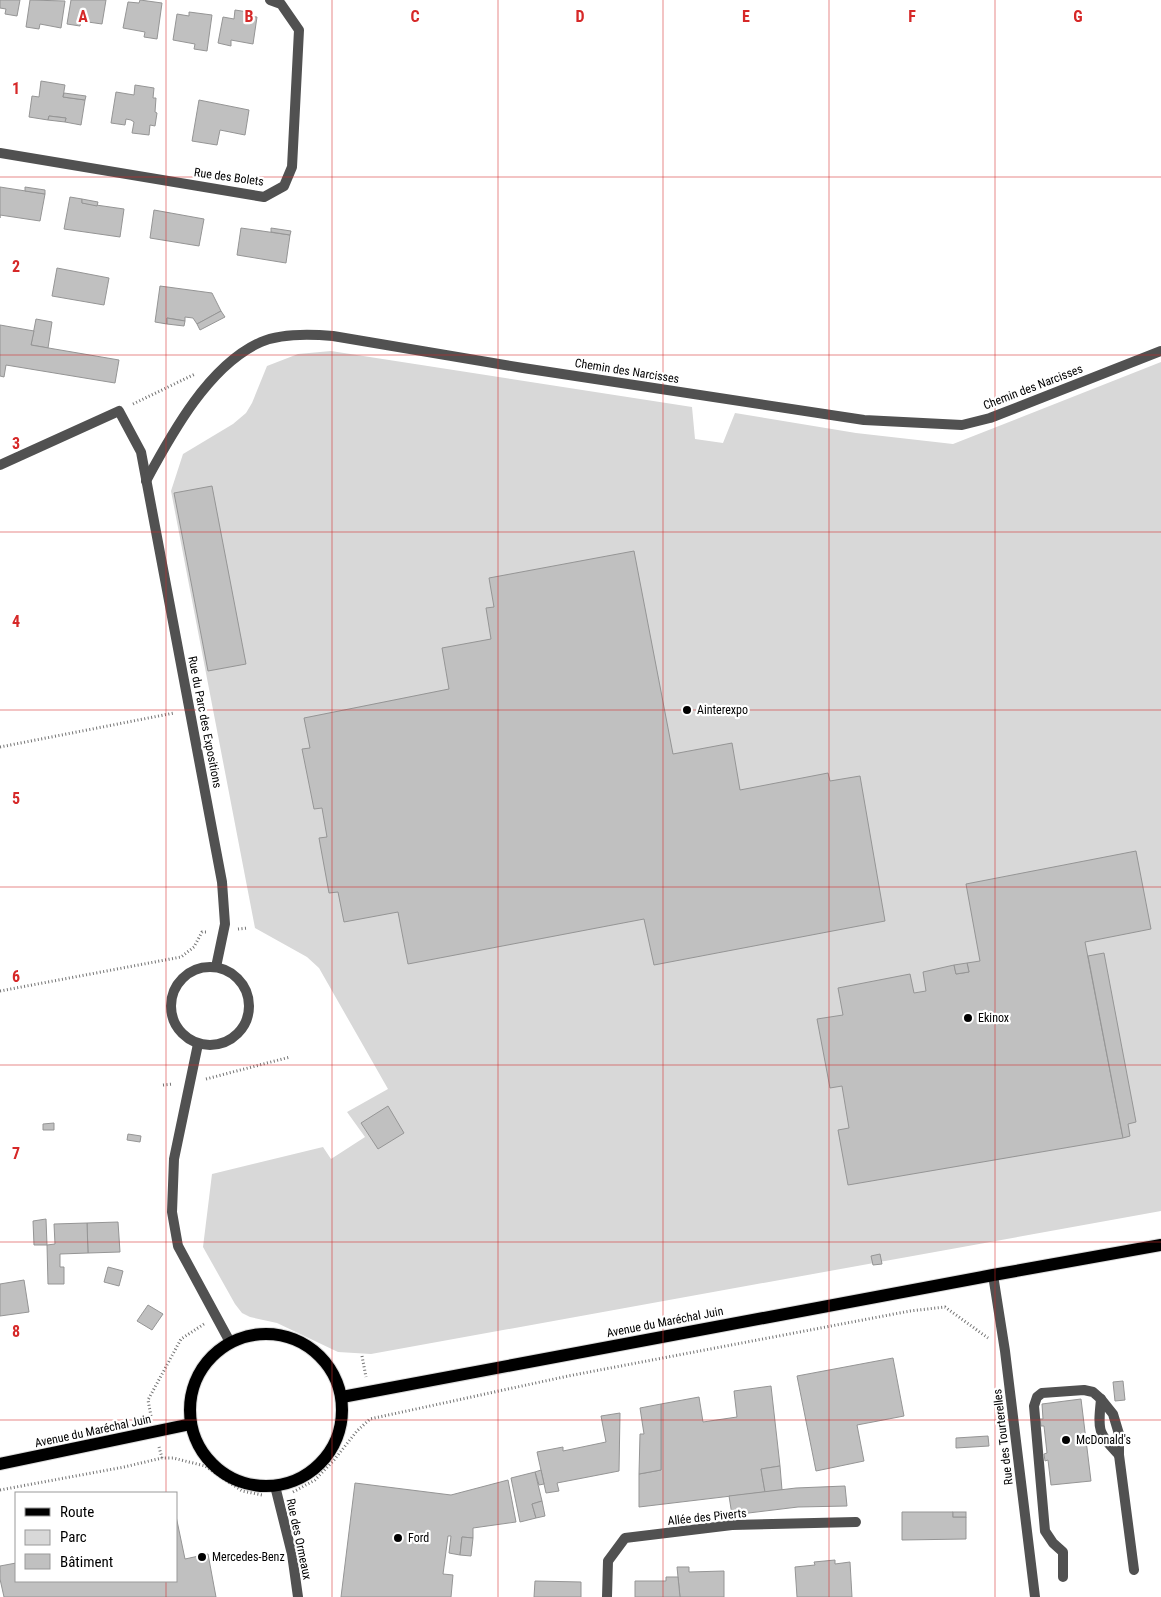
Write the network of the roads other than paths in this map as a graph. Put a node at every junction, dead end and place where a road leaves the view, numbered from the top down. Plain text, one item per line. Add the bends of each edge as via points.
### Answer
1 (270, 0) edge
2 (0, 153) edge
3 (1161, 351) edge
4 (2, 461) edge
5 (146, 481) junction
6 (216, 967) junction
7 (198, 1044) junction
8 (1161, 1245) edge
9 (993, 1275) junction
10 (230, 1342) junction
11 (342, 1397) junction
12 (1101, 1399) junction
13 (191, 1424) junction
14 (1119, 1455) junction
15 (0, 1464) edge
16 (275, 1486) junction
17 (856, 1522) dead end
18 (1134, 1570) dead end
19 (1063, 1577) dead end
20 (298, 1597) edge
21 (607, 1597) edge
22 (1035, 1597) edge

1 - 2 street, Rue des Bolets via 280,4 299,30 292,167 284,186 264,197
3 - 5 street, Chemin des Narcisses via 990,418 962,425 864,420 333,336 292,335 262,341 238,355 214,379 173,432
4 - 5 street, Rue du Parc des Expositions via 119,411 141,452
5 - 6 street, Rue du Parc des Expositions via 222,882 226,924
6 - 7 street via 204,967 182,978 171,1001 171,1015 176,1028
6 - 7 street via 228,971 244,987 249,1010 240,1032 231,1039 209,1046
7 - 10 street via 174,1159 172,1212 178,1246
8 - 9 main road, Avenue du Maréchal Juin
9 - 11 main road, Avenue du Maréchal Juin
9 - 22 street, Rue des Tourterelles
10 - 11 main road via 246,1336 272,1333 296,1339 318,1353 329,1366
10 - 13 main road via 215,1352 194,1384
11 - 16 main road via 342,1422 335,1445 320,1466 299,1480
12 - 14 street via 1113,1414 1119,1434
12 - 14 street via 1099,1423 1103,1438
12 - 19 street via 1084,1390 1042,1393 1034,1406 1046,1531 1063,1552
13 - 15 main road, Avenue du Maréchal Juin
13 - 16 main road via 207,1459 221,1472 246,1484
14 - 18 street
16 - 20 street, Rue des Ormeaux via 292,1554
17 - 21 street, Allée des Piverts via 732,1526 626,1538 608,1561

